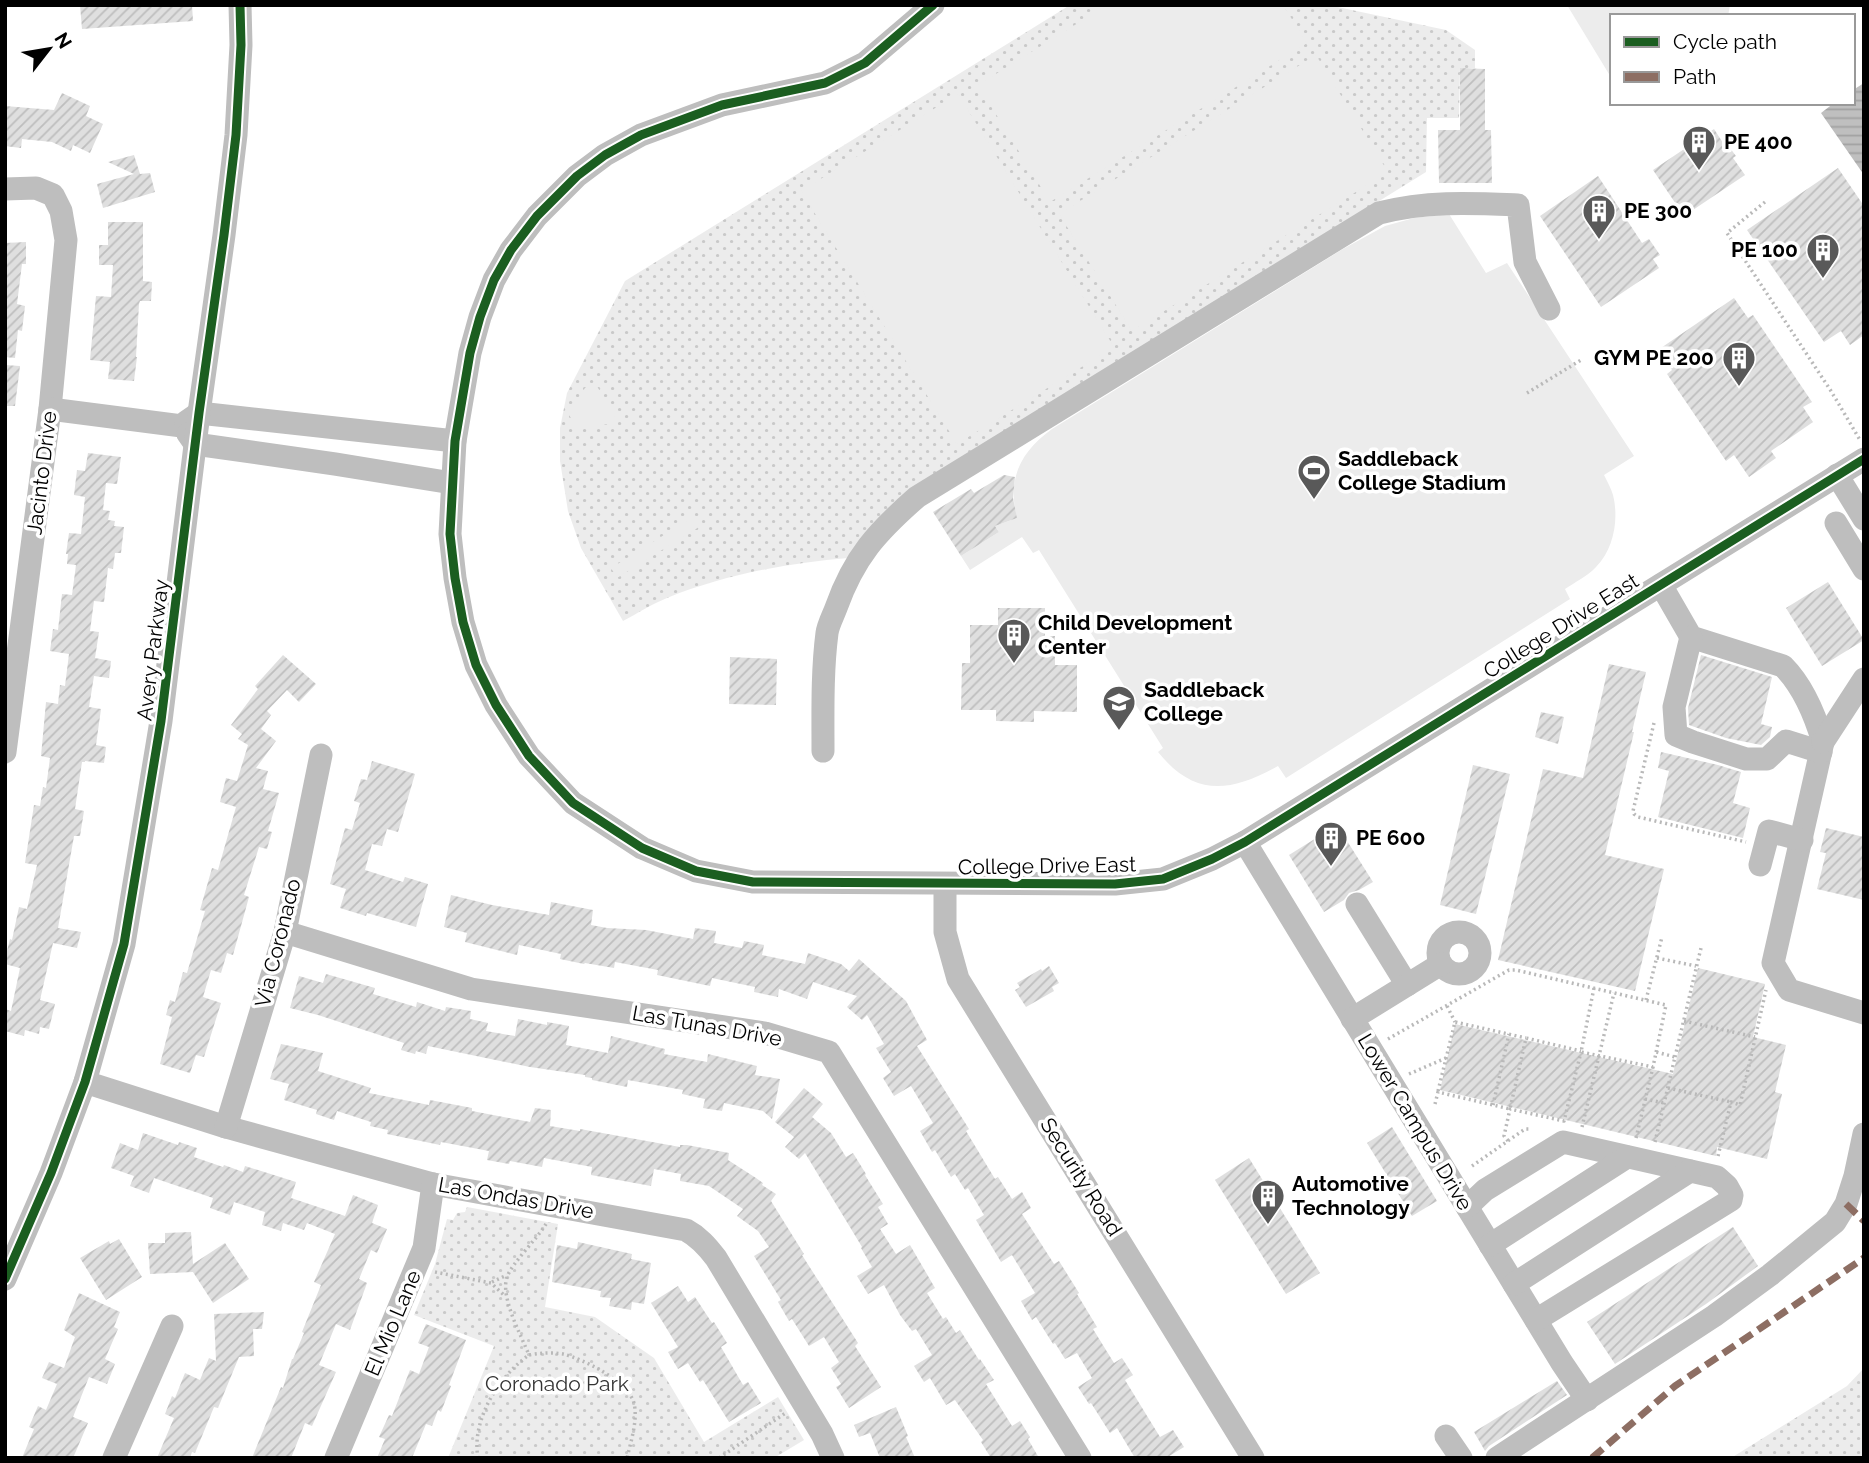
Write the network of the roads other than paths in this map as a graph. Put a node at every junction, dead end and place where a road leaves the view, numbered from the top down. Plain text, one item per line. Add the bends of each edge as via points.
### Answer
1 (240, 5) edge
2 (933, 5) edge
3 (5, 189) edge
4 (1549, 309) dead end
5 (50, 409) junction
6 (192, 427) junction
7 (455, 441) junction
8 (1864, 459) edge
9 (1837, 475) junction
10 (452, 483) junction
11 (1864, 519) edge
12 (1836, 523) dead end
13 (1864, 569) edge
14 (1661, 585) junction
15 (1691, 637) junction
16 (1864, 679) edge
17 (1822, 747) junction
18 (822, 751) dead end
19 (5, 752) edge
20 (321, 755) dead end
21 (1802, 840) junction
22 (1245, 842) junction
23 (1760, 865) dead end
24 (945, 885) junction
25 (1357, 904) dead end
26 (285, 932) junction
27 (1441, 964) dead end
28 (1407, 985) junction
29 (1864, 1013) edge
30 (1352, 1019) junction
31 (85, 1082) junction
32 (226, 1128) junction
33 (1864, 1134) edge
34 (1631, 1152) junction
35 (1690, 1171) junction
36 (433, 1184) junction
37 (1467, 1207) junction
38 (1490, 1245) junction
39 (5, 1279) edge
40 (1514, 1284) junction
41 (1536, 1320) junction
42 (172, 1326) dead end
43 (1587, 1400) junction
44 (1446, 1436) dead end
45 (114, 1458) edge
46 (336, 1458) edge
47 (833, 1458) edge
48 (1080, 1458) edge
49 (1253, 1458) edge
50 (1461, 1458) edge
51 (1497, 1458) edge

1 - 6 street, Avery Parkway via 236,135
2 - 7 street, College Drive East via 865,63 825,83 722,105 642,135 577,176 537,216 494,280 470,353
3 - 5 street, Jacinto Drive via 36,188 53,195 61,211 66,240
4 - 18 street via 1525,262 1517,205 1453,202 1379,213 918,497 888,522 845,583 827,631
5 - 6 street
5 - 19 street, Jacinto Drive
6 - 7 street
6 - 10 street via 335,464
6 - 31 street, Avery Parkway via 162,721 127,930
7 - 10 street, College Drive East
8 - 9 street, College Drive East
9 - 11 street
9 - 14 street, College Drive East
10 - 24 street, College Drive East via 450,534 455,578 476,665 529,756 573,803 642,848 696,871 753,882
12 - 13 street
14 - 15 street
14 - 22 street, College Drive East
15 - 17 street via 1783,666 1817,720
15 - 17 street via 1675,706 1676,735 1746,759 1767,759 1786,741
16 - 17 street
17 - 21 street
20 - 26 street, Via Coronado
21 - 23 street via 1769,831
21 - 29 street via 1773,962 1789,990
22 - 24 street, College Drive East via 1178,873 1147,881
22 - 30 street, Lower Campus Drive
24 - 49 street, Security Road via 945,932 958,979
25 - 28 street
26 - 32 street, Via Coronado
26 - 48 street, Las Tunas Drive via 471,989 765,1033 829,1052
27 - 28 street
28 - 30 street
30 - 37 street, Lower Campus Drive
31 - 32 street, Las Ondas Drive
31 - 39 street, Avery Parkway
32 - 36 street, Las Ondas Drive
33 - 43 street via 1846,1204 1836,1222 1714,1316
34 - 35 street
34 - 37 street via 1563,1142 1485,1190
34 - 38 street
35 - 40 street
35 - 41 street via 1717,1177 1727,1186 1731,1200
36 - 46 street, El Mio Lane via 424,1248
36 - 47 street, Las Ondas Drive via 670,1226 697,1236 716,1258
37 - 38 street, Lower Campus Drive
38 - 40 street, Lower Campus Drive
40 - 41 street, Lower Campus Drive
41 - 43 street, Lower Campus Drive
42 - 45 street
43 - 51 street
44 - 50 street

